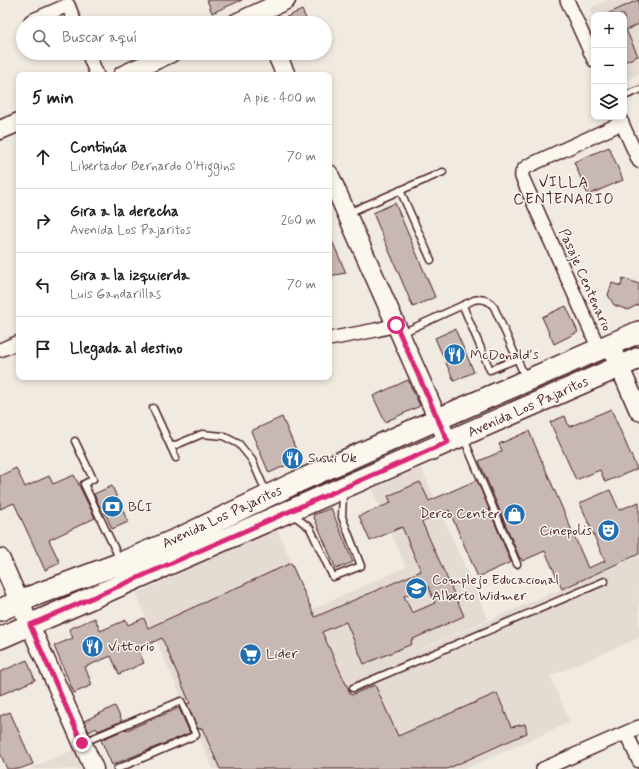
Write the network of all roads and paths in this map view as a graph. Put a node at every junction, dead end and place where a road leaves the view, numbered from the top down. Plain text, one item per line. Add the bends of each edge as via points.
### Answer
1 (286, 0) edge
2 (568, 0) edge
3 (64, 7) junction
4 (258, 12) edge
5 (43, 16) edge
6 (65, 16) edge
7 (70, 16) edge
8 (591, 53) edge
9 (81, 60) edge
10 (91, 60) edge
11 (156, 60) edge
12 (279, 60) edge
13 (87, 72) edge
14 (96, 72) edge
15 (130, 72) edge
16 (285, 72) edge
17 (639, 90) edge
18 (627, 95) edge
19 (620, 120) edge
20 (16, 123) edge
21 (0, 130) edge
22 (639, 161) edge
23 (443, 172) dead end
24 (400, 190) junction
25 (333, 196) edge
26 (347, 213) junction
27 (431, 260) dead end
28 (463, 306) junction
29 (398, 329) junction
30 (639, 332) edge
31 (332, 339) edge
32 (16, 343) edge
33 (604, 347) junction
34 (0, 350) edge
35 (639, 358) edge
36 (517, 359) junction
37 (620, 367) junction
38 (527, 380) junction
39 (637, 401) edge
40 (154, 408) dead end
41 (438, 419) junction
42 (455, 438) junction
43 (75, 441) dead end
44 (171, 447) junction
45 (176, 458) dead end
46 (343, 487) junction
47 (267, 496) junction
48 (289, 511) junction
49 (0, 558) edge
50 (121, 563) junction
51 (517, 564) dead end
52 (606, 581) dead end
53 (19, 602) junction
54 (0, 610) edge
55 (30, 625) junction
56 (0, 638) edge
57 (354, 688) dead end
58 (639, 727) edge
59 (626, 733) junction
60 (82, 743) junction
61 (639, 761) edge
62 (566, 764) edge
63 (94, 769) edge
64 (117, 769) edge
65 (543, 769) edge

1 - 4 street
2 - 8 street
3 - 5 street
3 - 6 street
3 - 7 street
9 - 13 street
10 - 14 street
11 - 15 street
12 - 16 street
17 - 18 lane
19 - 22 street
19 - 33 street, Pasaje Centenario via 528,166 522,175
20 - 21 street
23 - 24 lane
24 - 26 lane
24 - 27 lane
25 - 26 street
26 - 29 street
28 - 29 lane
28 - 36 lane via 479,299 491,303
28 - 36 lane via 490,370
29 - 31 street via 376,330
29 - 41 street
30 - 33 main road, Avenida Los Pajaritos
32 - 34 street
33 - 37 street
33 - 38 main road, Avenida Los Pajaritos
35 - 37 main road, Avenida Los Pajaritos
36 - 38 lane
37 - 39 street
37 - 42 main road, Avenida Los Pajaritos
38 - 41 main road, Avenida Los Pajaritos
40 - 44 lane
41 - 42 street
41 - 47 main road, Avenida Los Pajaritos
42 - 46 main road, Avenida Los Pajaritos
42 - 51 lane
43 - 50 lane via 94,480 84,484
44 - 45 lane
44 - 47 lane via 202,434 223,436 239,444 252,460
46 - 48 main road, Avenida Los Pajaritos
46 - 48 lane via 342,517 361,566 333,577 310,528
47 - 50 main road, Avenida Los Pajaritos
48 - 55 main road, Avenida Los Pajaritos
49 - 53 street
50 - 53 main road, Avenida Los Pajaritos
52 - 57 lane
53 - 54 main road, Avenida Los Pajaritos
53 - 55 street
55 - 56 main road, Avenida Los Pajaritos
55 - 60 street
58 - 59 street
59 - 61 street
59 - 62 street
60 - 63 street
60 - 64 lane via 181,700 196,735
62 - 65 street

